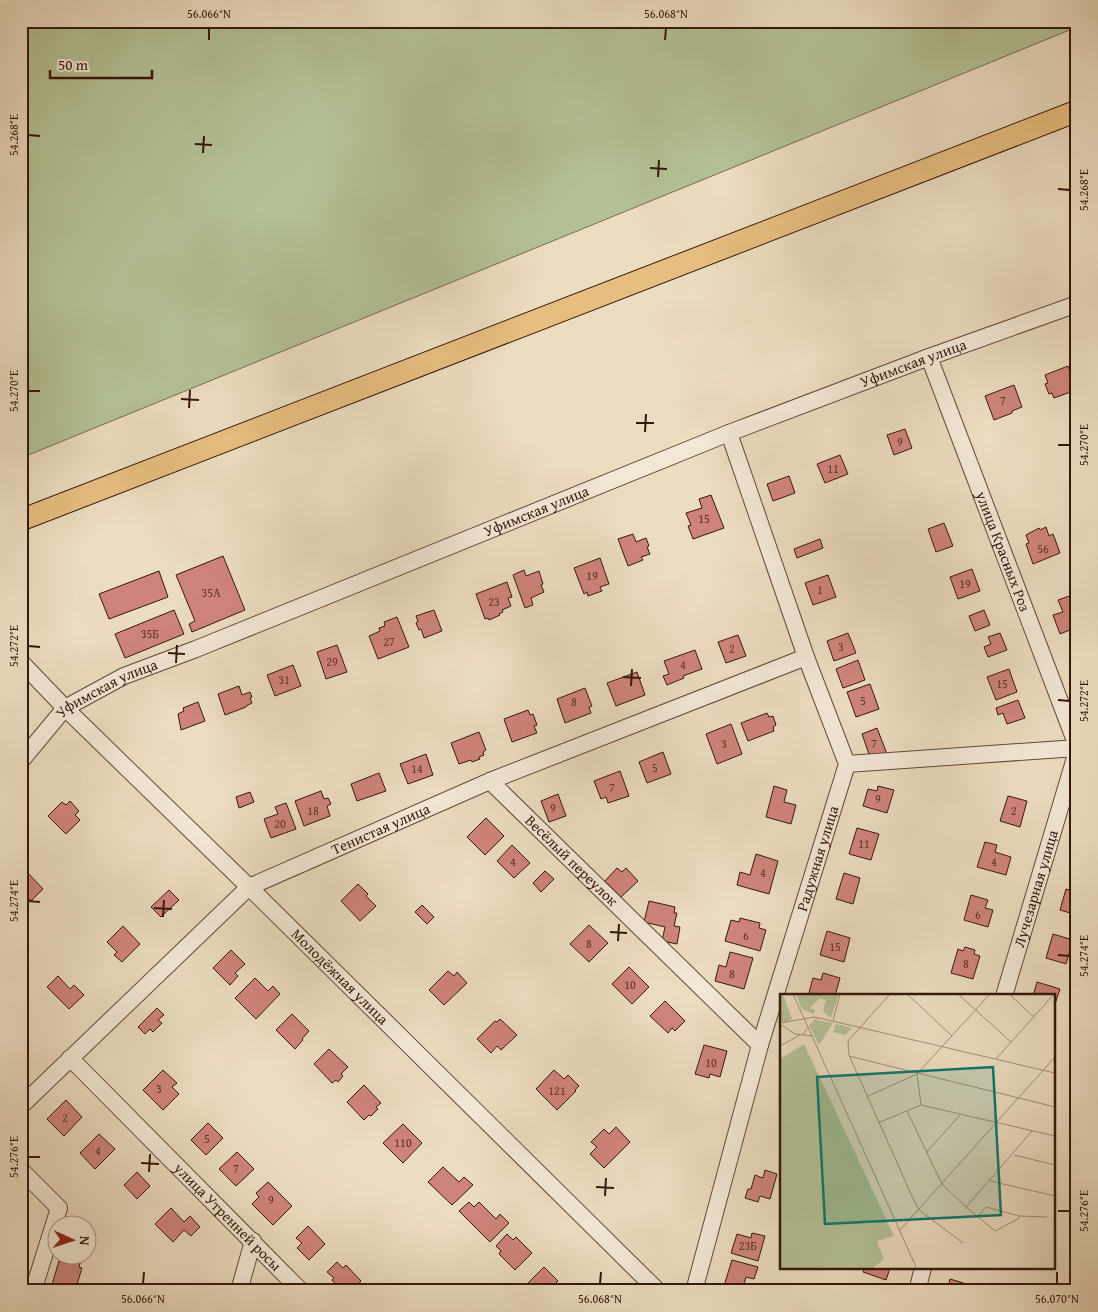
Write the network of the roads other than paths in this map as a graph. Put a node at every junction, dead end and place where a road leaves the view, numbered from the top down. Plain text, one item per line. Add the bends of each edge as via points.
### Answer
1 (1077, 111) edge
2 (1077, 304) edge
3 (929, 357) junction
4 (729, 433) junction
5 (21, 520) edge
6 (806, 657) junction
7 (21, 662) edge
8 (65, 708) junction
9 (1077, 748) edge
10 (21, 760) edge
11 (846, 764) junction
12 (490, 781) junction
13 (249, 887) junction
14 (1005, 994) edge
15 (760, 1045) junction
16 (70, 1058) junction
17 (21, 1106) edge
18 (21, 1170) edge
19 (253, 1241) junction
20 (922, 1270) edge
21 (33, 1291) edge
22 (239, 1291) edge
23 (301, 1291) edge
24 (658, 1291) edge
25 (694, 1291) edge
26 (917, 1291) edge

1 - 5 main road
2 - 3 street, Уфимская улица
3 - 4 street, Уфимская улица
3 - 9 street, улица Красных Роз
4 - 6 street
4 - 8 street, Уфимская улица via 124,676
6 - 11 street
6 - 12 street, Тенистая улица
7 - 8 street, Молодёжная улица
8 - 10 street, Уфимская улица
8 - 13 street, Молодёжная улица
9 - 11 street
9 - 14 street, Лучезарная улица
11 - 15 street, Радужная улица
12 - 13 street, Тенистая улица
12 - 15 street, Весёлый переулок
13 - 16 street, Тенистая улица
13 - 24 street, Молодёжная улица
15 - 25 street, Радужная улица
16 - 17 street, Тенистая улица
16 - 19 street, улица Утренней росы
18 - 21 street via 59,1208
19 - 22 street
19 - 23 street, улица Утренней росы
20 - 26 street

